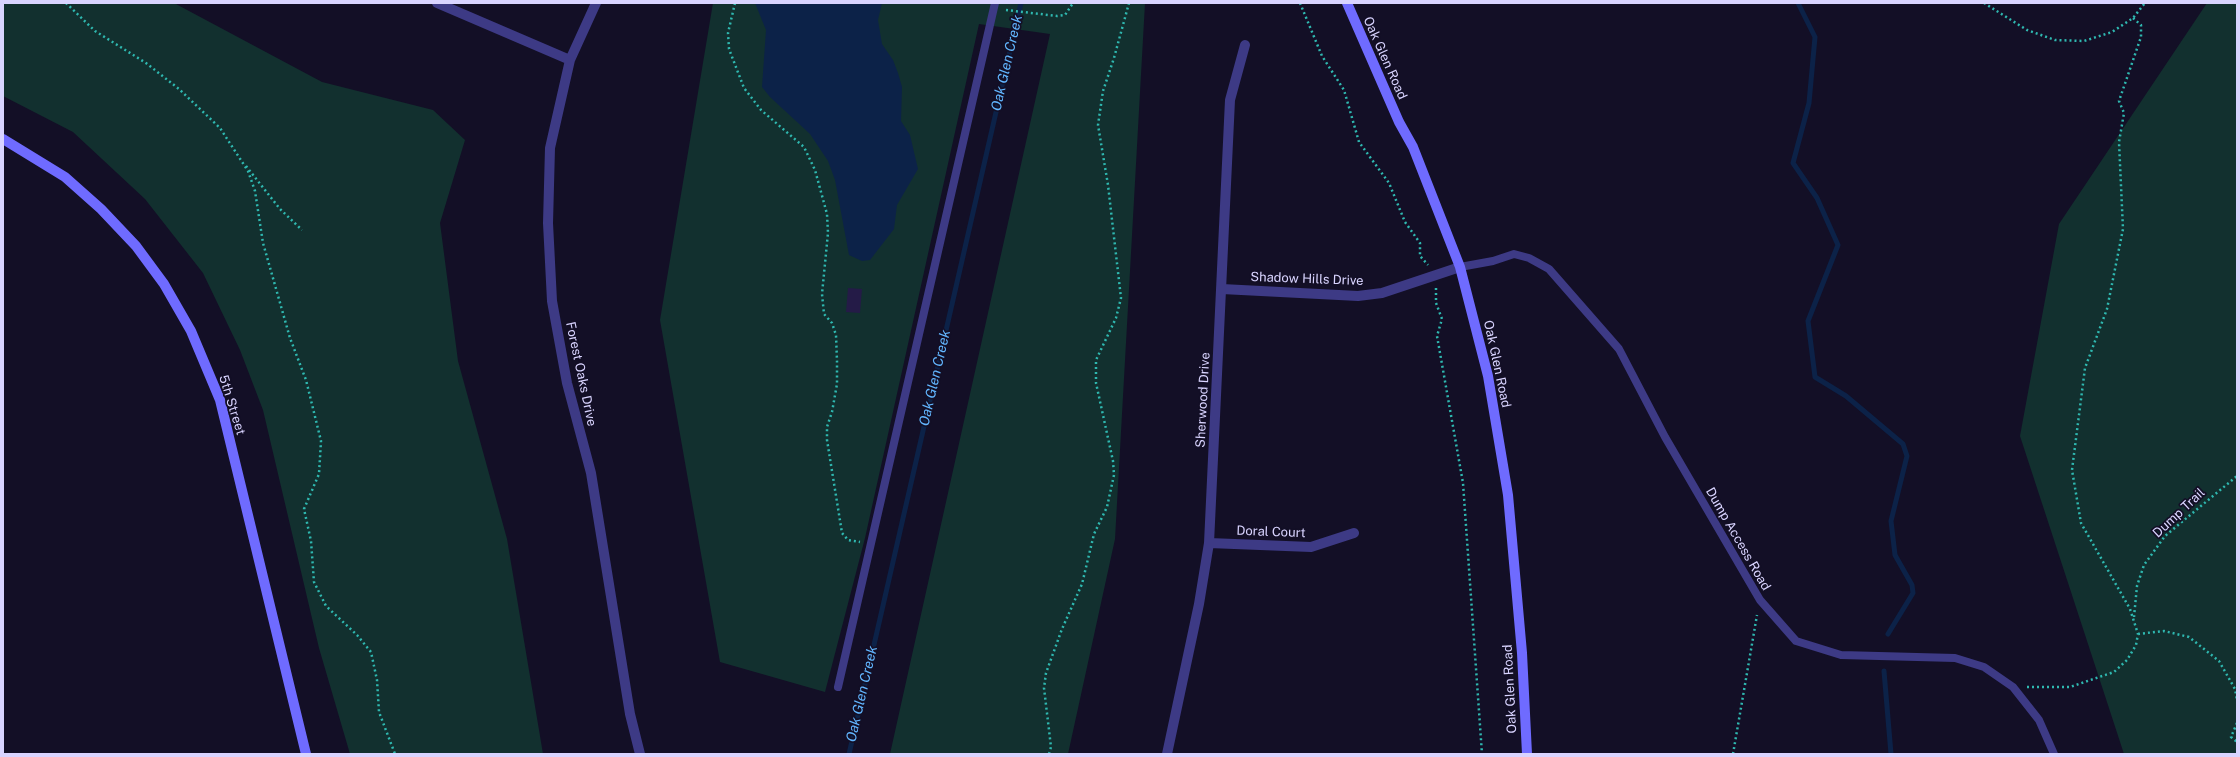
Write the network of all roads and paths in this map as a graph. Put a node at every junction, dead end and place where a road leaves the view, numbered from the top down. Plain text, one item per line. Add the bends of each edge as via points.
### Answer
1 (66, 3) edge
2 (436, 3) edge
3 (596, 3) edge
4 (735, 3) edge
5 (1073, 3) edge
6 (1129, 3) edge
7 (1300, 3) edge
8 (1347, 3) edge
9 (1984, 3) edge
10 (2145, 3) edge
11 (994, 6) edge
12 (2133, 18) junction
13 (1245, 45) dead end
14 (570, 60) junction
15 (3, 139) edge
16 (240, 159) junction
17 (302, 230) dead end
18 (1460, 267) junction
19 (1435, 275) junction
20 (1222, 289) junction
21 (2237, 476) edge
22 (1354, 534) dead end
23 (1209, 543) junction
24 (872, 544) junction
25 (1760, 600) junction
26 (2134, 618) junction
27 (2138, 634) junction
28 (838, 687) dead end
29 (2013, 687) junction
30 (2237, 700) edge
31 (2237, 723) edge
32 (2237, 742) edge
33 (306, 754) edge
34 (395, 754) edge
35 (640, 754) edge
36 (1049, 754) edge
37 (1166, 754) edge
38 (1482, 754) edge
39 (1526, 754) edge
40 (1733, 754) edge
41 (2054, 754) edge

1 - 16 path via 95,31 146,63 179,89 220,128
2 - 14 street
3 - 14 street, Forest Oaks Drive
4 - 24 path via 728,33 729,49 744,88 760,110 804,147 815,170 828,214 822,294 824,314 836,335 837,376 827,440 842,533 848,540
5 - 11 path via 1065,15 1057,16
6 - 36 path via 1102,91 1098,125 1108,186 1120,298 1116,318 1096,360 1096,383 1114,475 1107,507 1094,534 1082,584 1046,673 1044,688 1051,747
7 - 19 path via 1322,56 1344,90 1359,142 1389,183 1405,222 1420,243 1420,256
8 - 18 main road, Oak Glen Road via 1413,148
9 - 12 path via 2026,30 2055,40 2084,41 2112,32
10 - 12 path
11 - 24 lane
12 - 26 path via 2141,25 2141,37 2119,101 2124,113 2119,142 2123,229 2107,309 2085,368 2072,470 2081,523
13 - 20 street, Sherwood Drive via 1230,100
14 - 35 street, Forest Oaks Drive via 550,148 548,223 552,302 566,383 591,473 630,714
15 - 33 main road, 5th Street via 65,178 101,209 136,246 164,284 191,331 220,400
16 - 17 path via 280,209
16 - 34 path via 255,191 263,243 290,338 306,380 321,441 319,474 304,510 311,541 314,582 326,606 371,652 380,712
18 - 19 street, Shadow Hills Drive
18 - 25 lane, Dump Access Road via 1514,254 1530,258 1549,269 1619,349 1665,436
18 - 39 main road, Oak Glen Road via 1488,376 1508,495 1522,653
19 - 20 street, Shadow Hills Drive via 1382,292 1358,296
19 - 38 path via 1436,302 1442,319 1437,336 1463,484
20 - 23 street, Sherwood Drive
21 - 26 path, Dump Trail via 2165,536 2144,565 2137,586
22 - 23 street, Doral Court via 1311,546
23 - 37 street, Sherwood Drive via 1200,604
24 - 28 lane
25 - 29 lane, Dump Access Road via 1796,641 1841,655 1955,658 1984,667
25 - 40 path
26 - 27 path
27 - 29 path via 2136,645 2127,660 2114,672 2070,687
27 - 30 path via 2164,631 2189,636 2219,661 2235,689
29 - 41 lane, Dump Access Road via 2039,720
31 - 32 path via 2231,738

